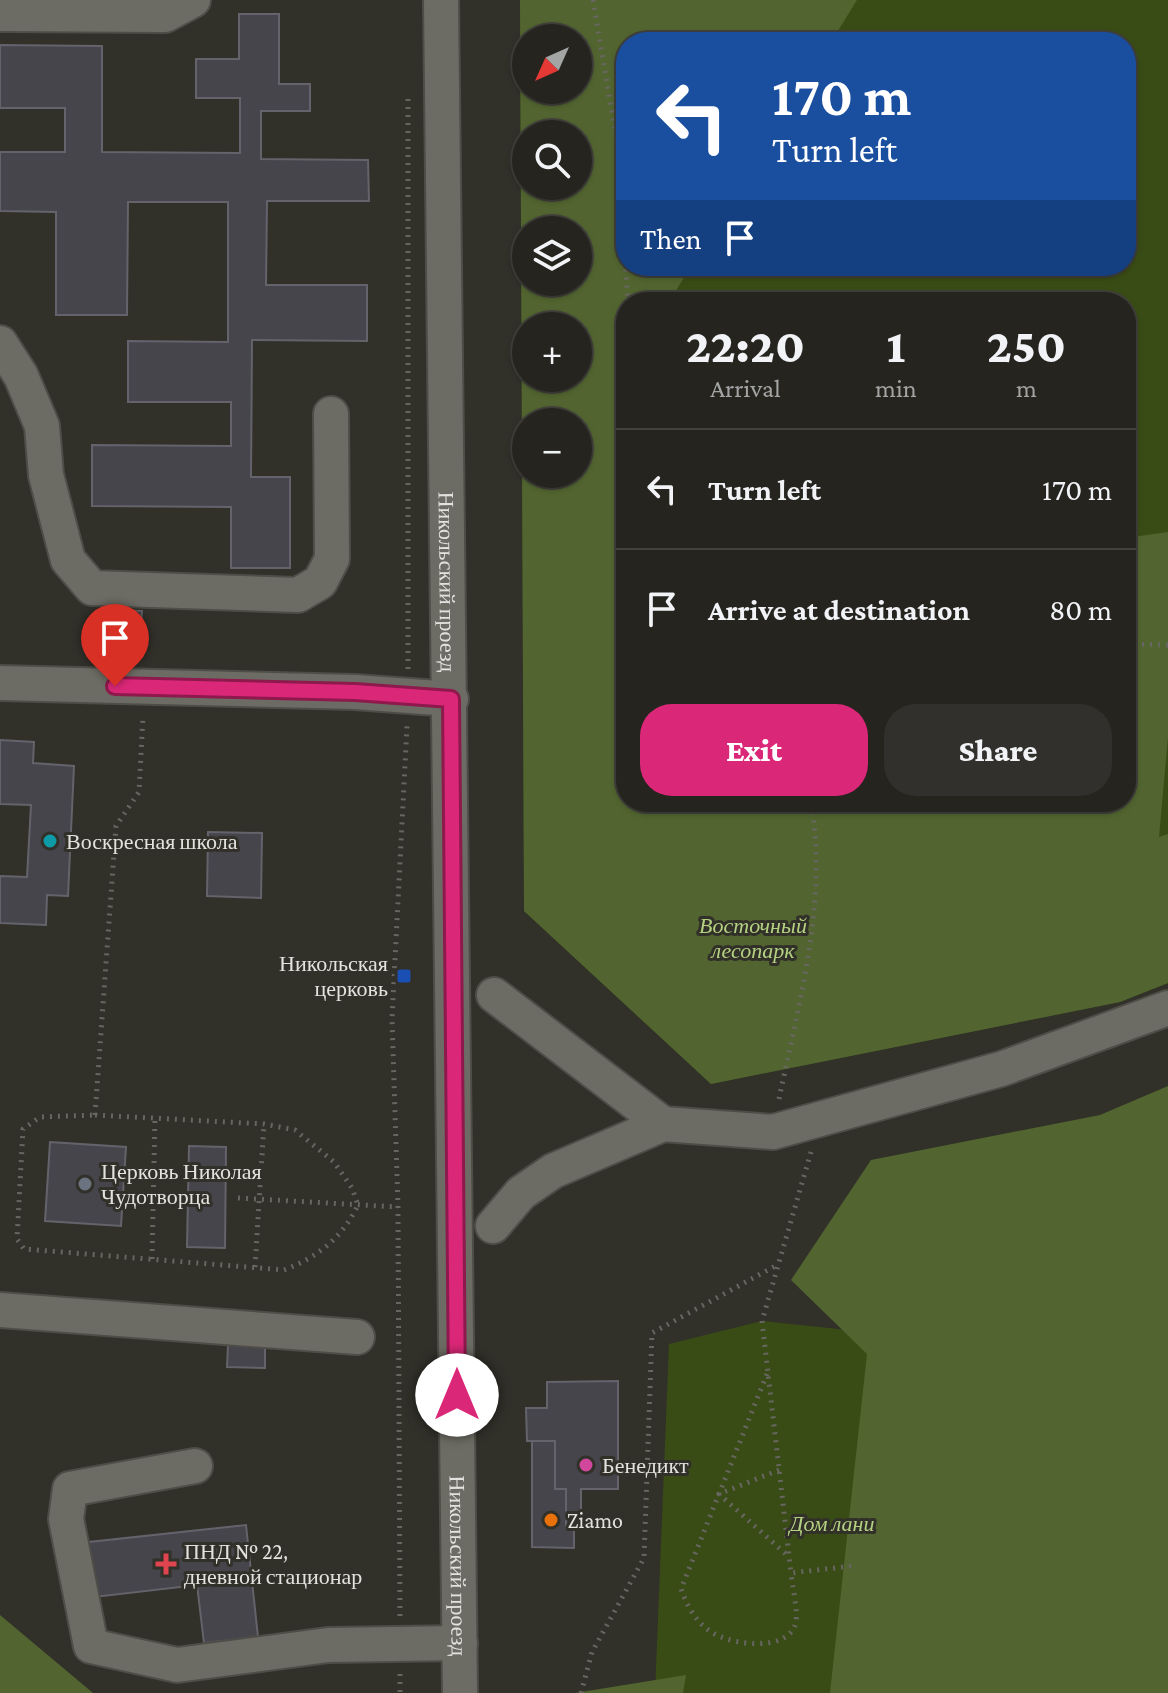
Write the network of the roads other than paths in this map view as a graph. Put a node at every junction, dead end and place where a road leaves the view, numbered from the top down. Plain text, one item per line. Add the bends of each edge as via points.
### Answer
1 (193, 0) edge
2 (441, 0) edge
3 (0, 14) edge
4 (0, 343) edge
5 (331, 414) dead end
6 (0, 683) edge
7 (451, 699) junction
8 (494, 995) dead end
9 (1168, 1008) edge
10 (663, 1124) junction
11 (493, 1226) dead end
12 (0, 1310) edge
13 (357, 1337) dead end
14 (195, 1466) dead end
15 (460, 1643) junction
16 (460, 1693) edge

1 - 3 street via 165,15
2 - 7 street, Никольский проезд
4 - 5 street via 42,426 46,475 68,560 92,588 298,595 320,582 332,559
6 - 7 street
7 - 15 street, Никольский проезд
8 - 10 street
9 - 10 street via 1001,1069 773,1132
10 - 11 street via 509,1191
12 - 13 street
14 - 15 street via 70,1489 66,1519 91,1646 177,1665 328,1645
15 - 16 street, Никольский проезд

